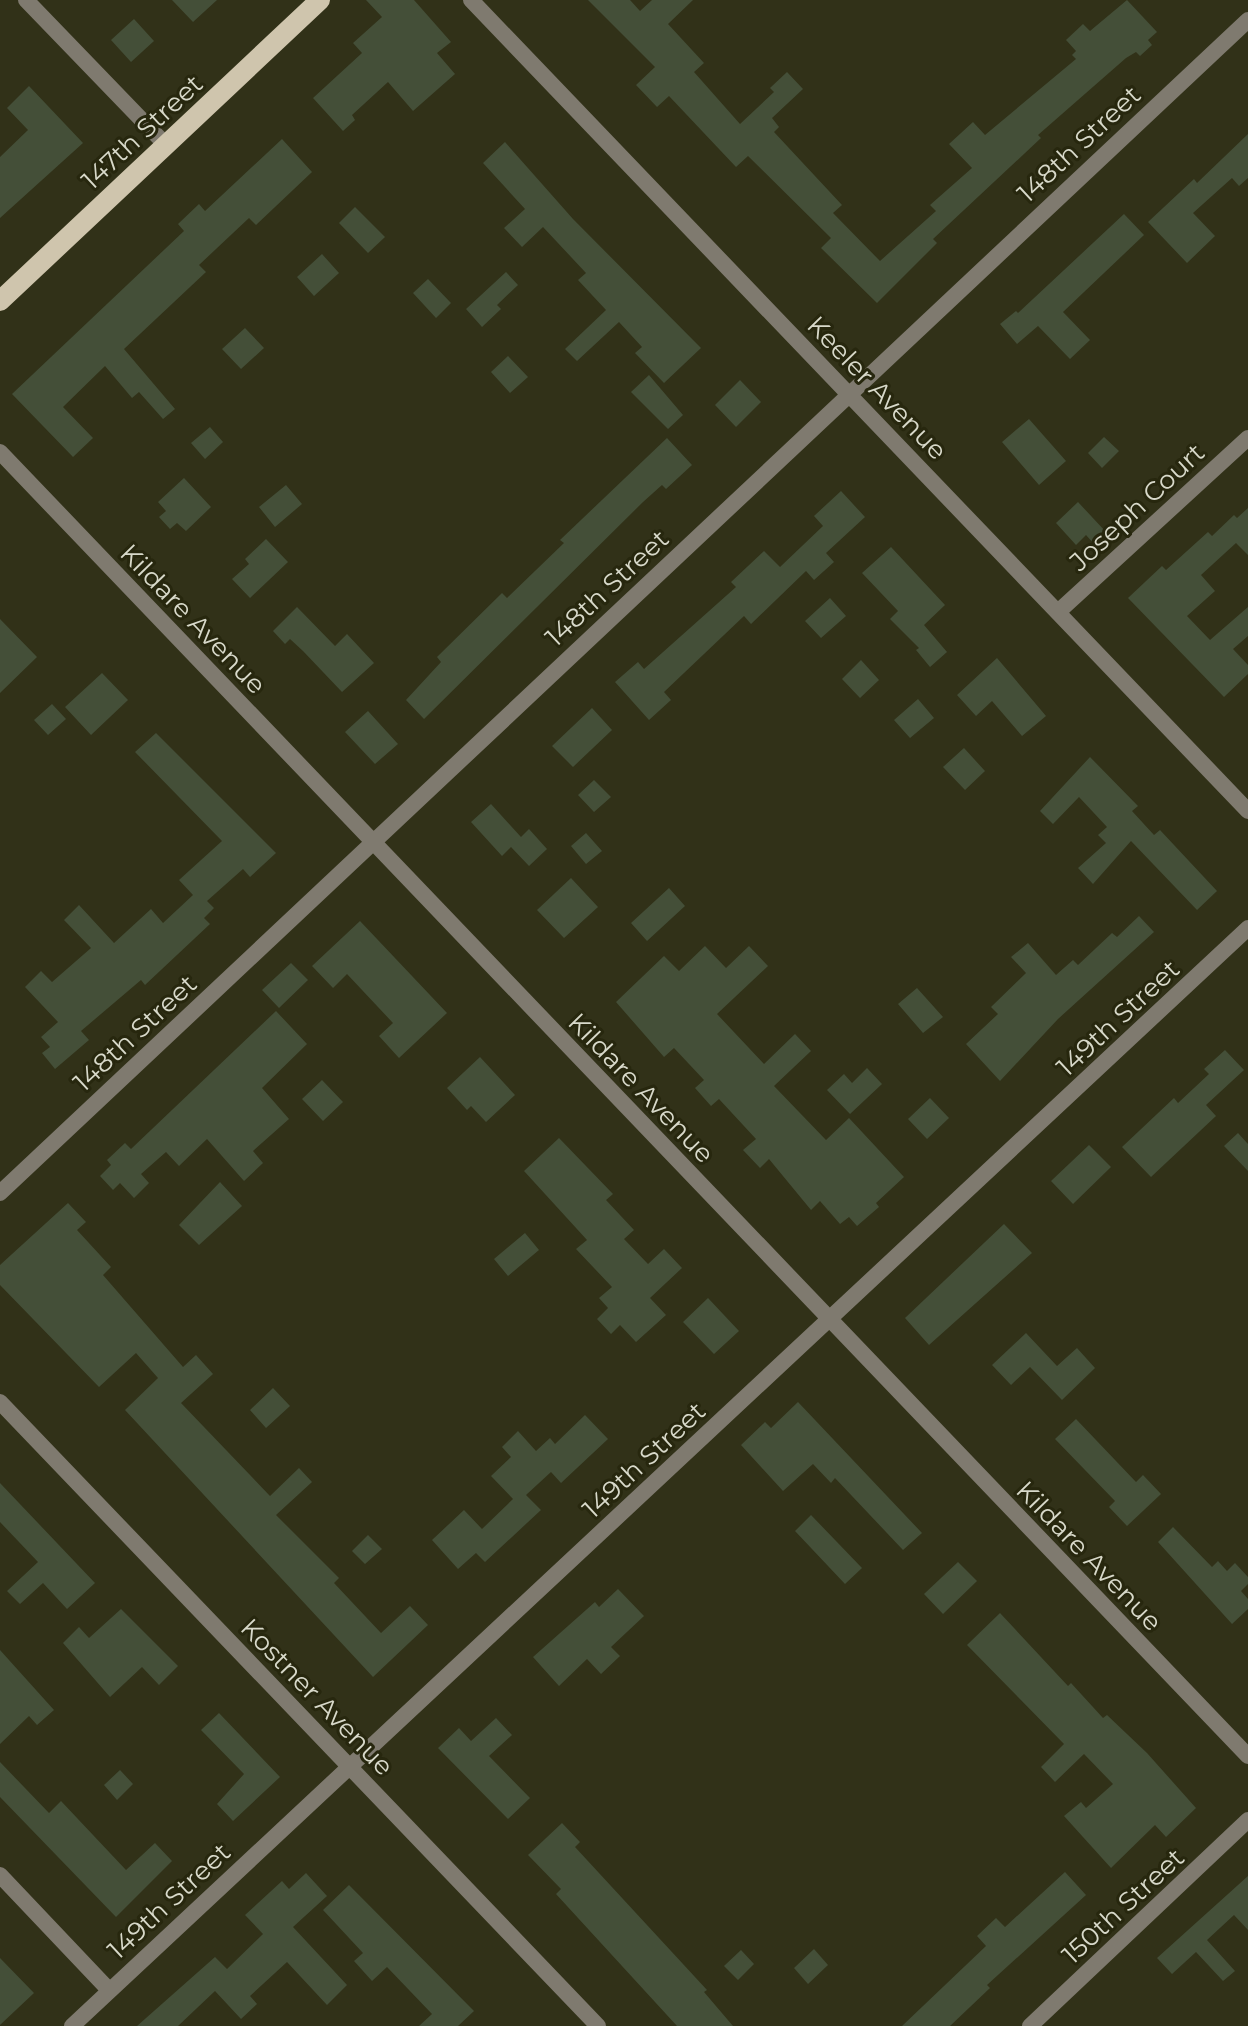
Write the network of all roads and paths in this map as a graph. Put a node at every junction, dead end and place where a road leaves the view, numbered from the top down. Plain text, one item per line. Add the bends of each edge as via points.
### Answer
1 (26, 0) edge
2 (320, 0) edge
3 (471, 0) edge
4 (1248, 20) edge
5 (166, 145) junction
6 (0, 301) edge
7 (848, 392) junction
8 (1248, 438) edge
9 (0, 452) edge
10 (1058, 612) junction
11 (1248, 811) edge
12 (374, 842) junction
13 (1248, 928) edge
14 (0, 1193) edge
15 (830, 1321) junction
16 (0, 1402) edge
17 (1248, 1756) edge
18 (350, 1765) junction
19 (1248, 1820) edge
20 (0, 1875) edge
21 (109, 1990) junction
22 (72, 2026) edge
23 (598, 2026) edge
24 (1030, 2026) edge

1 - 5 street
2 - 5 main road, 147th Street
3 - 7 street, Keeler Avenue
4 - 7 street, 148th Street
5 - 6 main road, 147th Street
7 - 10 street, Keeler Avenue
7 - 12 street, 148th Street
8 - 10 street, Joseph Court
9 - 12 street, Kildare Avenue
10 - 11 street, Keeler Avenue
12 - 14 street, 148th Street
12 - 15 street, Kildare Avenue
13 - 15 street, 149th Street
15 - 17 street, Kildare Avenue
15 - 18 street, 149th Street
16 - 18 street, Kostner Avenue
18 - 21 street, 149th Street
18 - 23 street, Kostner Avenue
19 - 24 street, 150th Street
20 - 21 street
21 - 22 street, 149th Street

